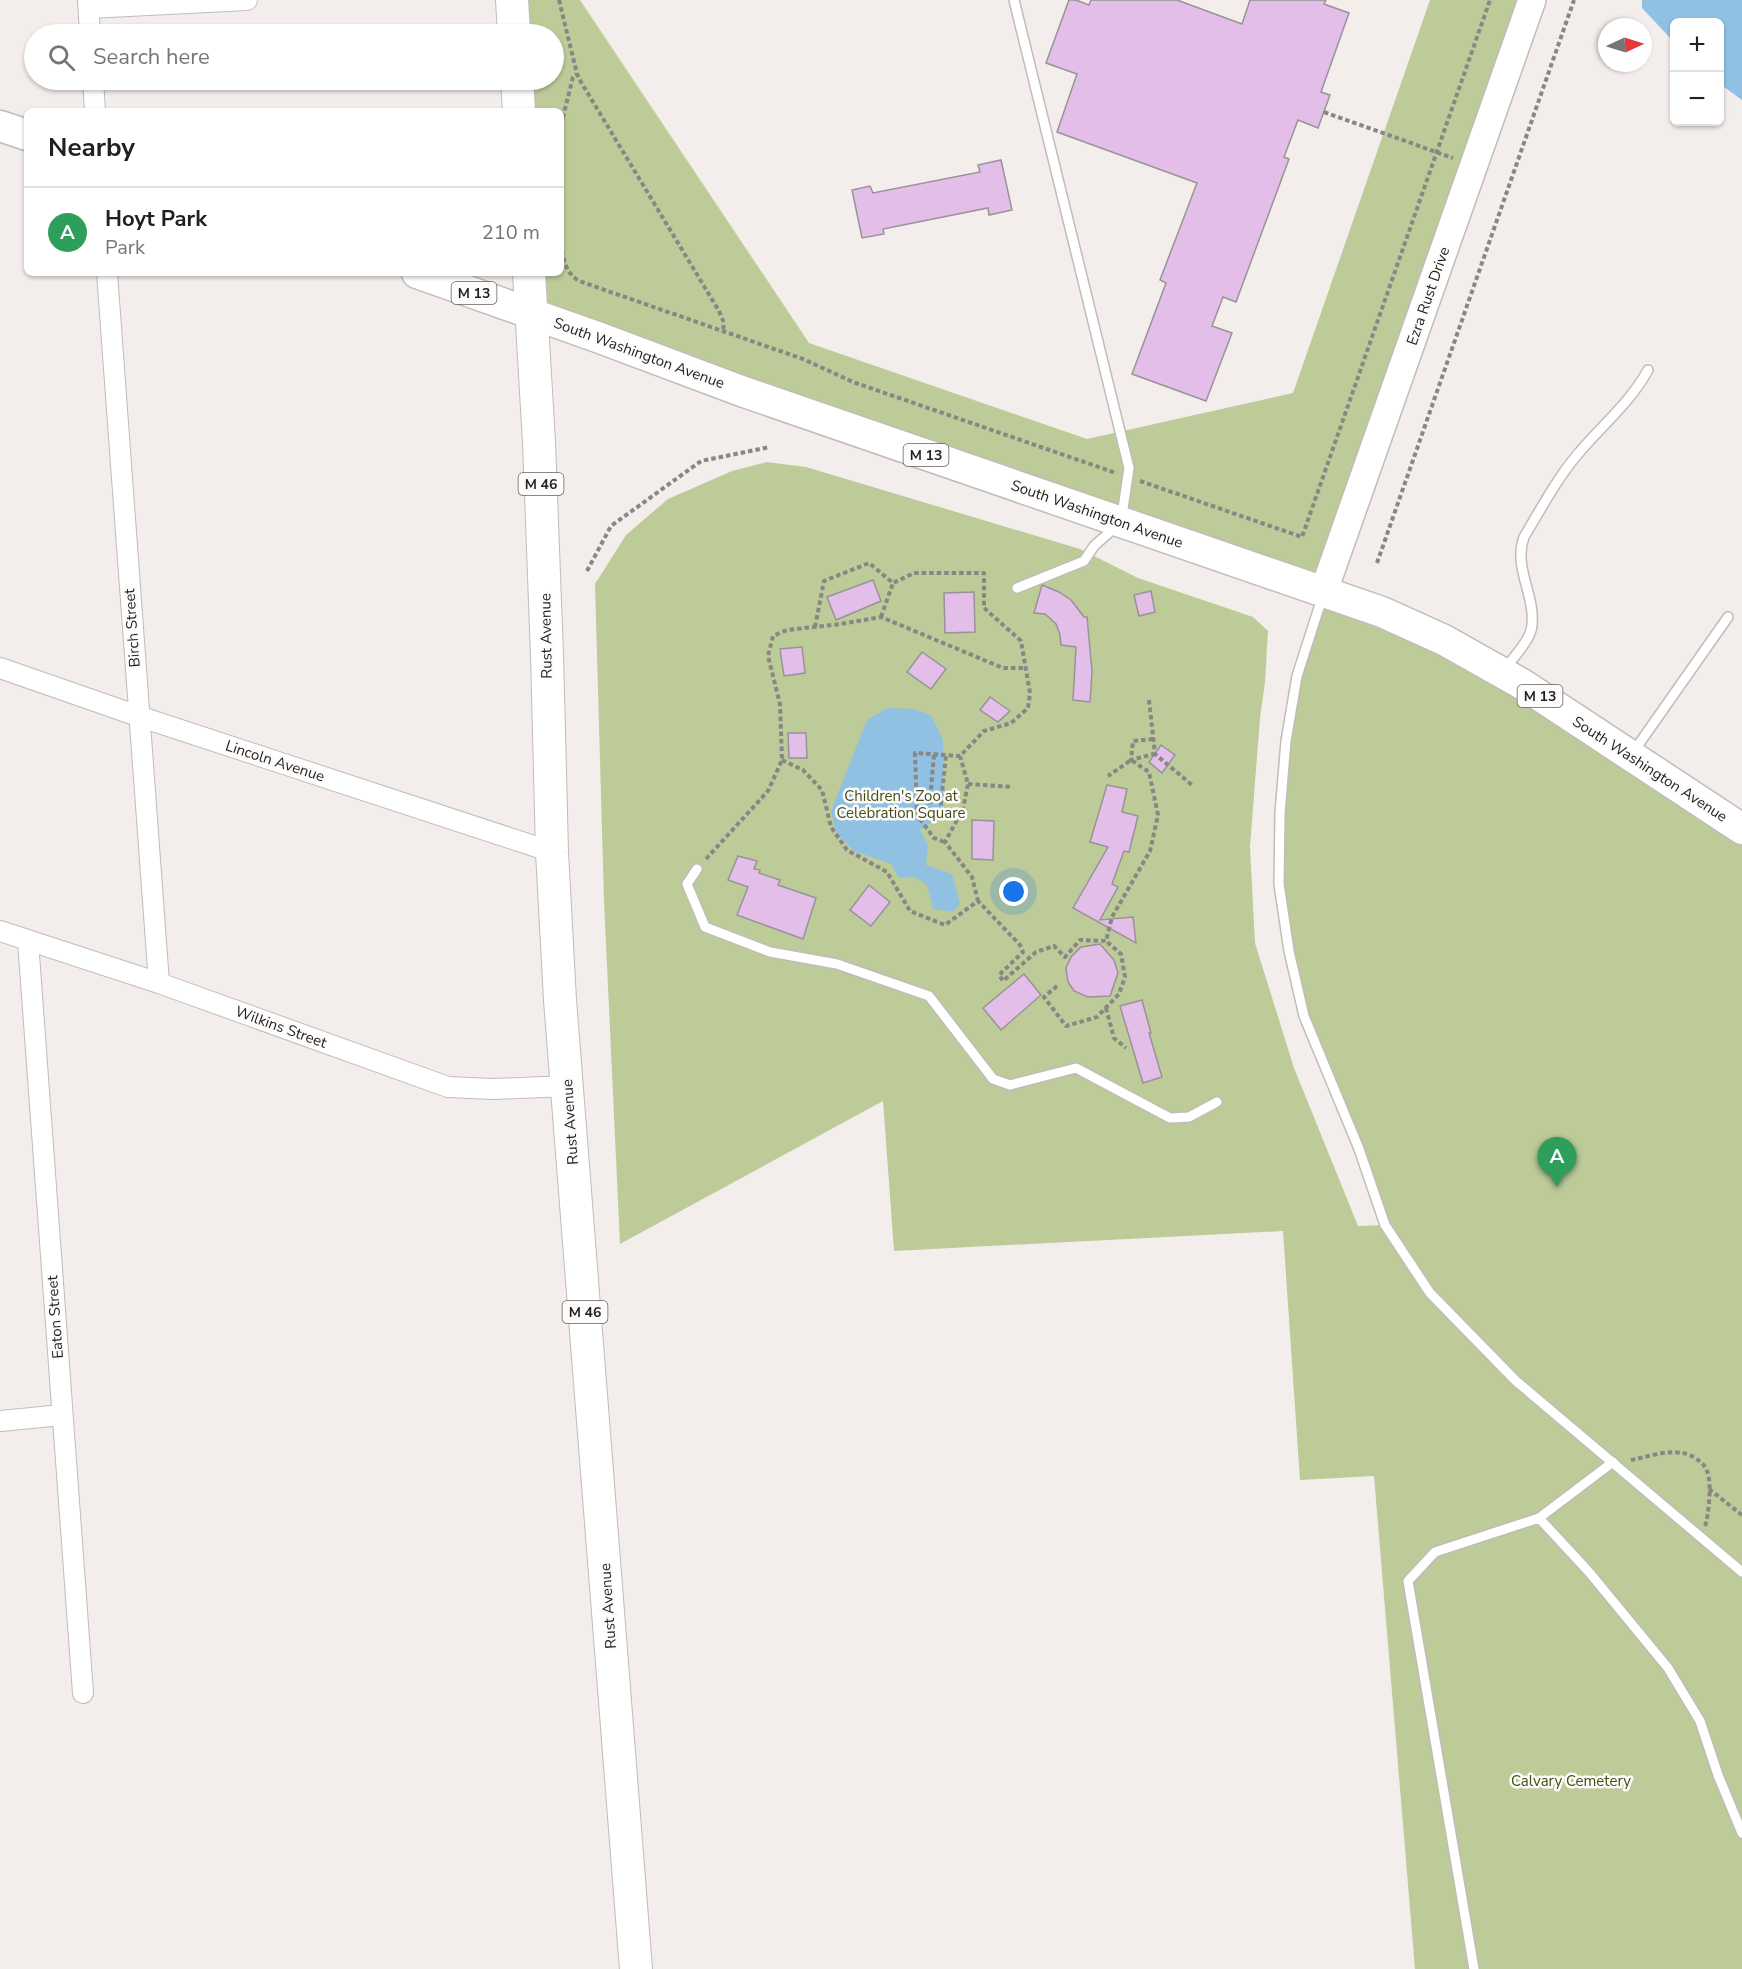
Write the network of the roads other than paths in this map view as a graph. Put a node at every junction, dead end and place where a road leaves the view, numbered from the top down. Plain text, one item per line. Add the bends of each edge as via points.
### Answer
1 (247, 0) edge
2 (512, 0) edge
3 (1014, 0) edge
4 (1532, 0) edge
5 (88, 4) edge
6 (89, 24) edge
7 (513, 24) edge
8 (94, 90) edge
9 (518, 90) edge
10 (95, 108) edge
11 (519, 108) edge
12 (0, 126) edge
13 (24, 134) edge
14 (107, 276) edge
15 (426, 276) edge
16 (529, 276) edge
17 (531, 313) junction
18 (1648, 370) dead end
19 (1121, 522) junction
20 (1017, 588) dead end
21 (1323, 593) junction
22 (1728, 617) dead end
23 (0, 668) edge
24 (1502, 673) junction
25 (138, 716) junction
26 (1630, 756) junction
27 (1742, 829) edge
28 (552, 852) junction
29 (697, 869) road end
30 (0, 931) edge
31 (28, 941) junction
32 (159, 983) junction
33 (568, 1086) junction
34 (1217, 1102) dead end
35 (62, 1415) junction
36 (0, 1420) edge
37 (1613, 1462) junction
38 (1539, 1518) junction
39 (1742, 1572) edge
40 (83, 1693) dead end
41 (1742, 1833) edge
42 (636, 1969) edge
43 (1474, 1969) edge

1 - 5 street
2 - 7 highway
3 - 19 lane via 1129,468
4 - 21 main road, Ezra Rust Drive
5 - 6 street
8 - 10 street
9 - 11 highway
12 - 13 main road
14 - 25 street, Birch Street
15 - 17 main road, South Washington Avenue / M 13
16 - 17 highway, Rust Avenue / M 46
17 - 19 main road, South Washington Avenue / M 13 via 744,392
17 - 28 highway, Rust Avenue / M 46
18 - 24 lane via 1634,394 1566,469 1524,537 1520,560 1532,626
19 - 20 lane via 1094,546 1084,561
19 - 21 main road, South Washington Avenue / M 13
21 - 24 main road, South Washington Avenue / M 13 via 1382,612 1444,640
21 - 37 lane via 1298,676 1286,741 1280,813 1279,884 1304,1016 1359,1149 1385,1225 1430,1293 1516,1381
22 - 26 lane
23 - 25 street, Lincoln Avenue
24 - 26 main road, South Washington Avenue / M 13
25 - 28 street, Lincoln Avenue
25 - 32 street, Birch Street
26 - 27 main road, South Washington Avenue / M 13
28 - 33 highway, Rust Avenue / M 46
29 - 34 lane via 687,884 705,927 770,952 837,964 929,996 993,1079 1010,1084 1076,1068 1170,1118 1188,1117
30 - 31 street, Wilkins Street
31 - 32 street, Wilkins Street
31 - 35 street, Eaton Street
32 - 33 street, Wilkins Street via 448,1087
33 - 42 highway, Rust Avenue / M 46
35 - 36 street
35 - 40 street, Eaton Street
37 - 38 lane
37 - 39 lane
38 - 41 lane via 1668,1668 1700,1721
38 - 43 lane via 1435,1552 1408,1581

